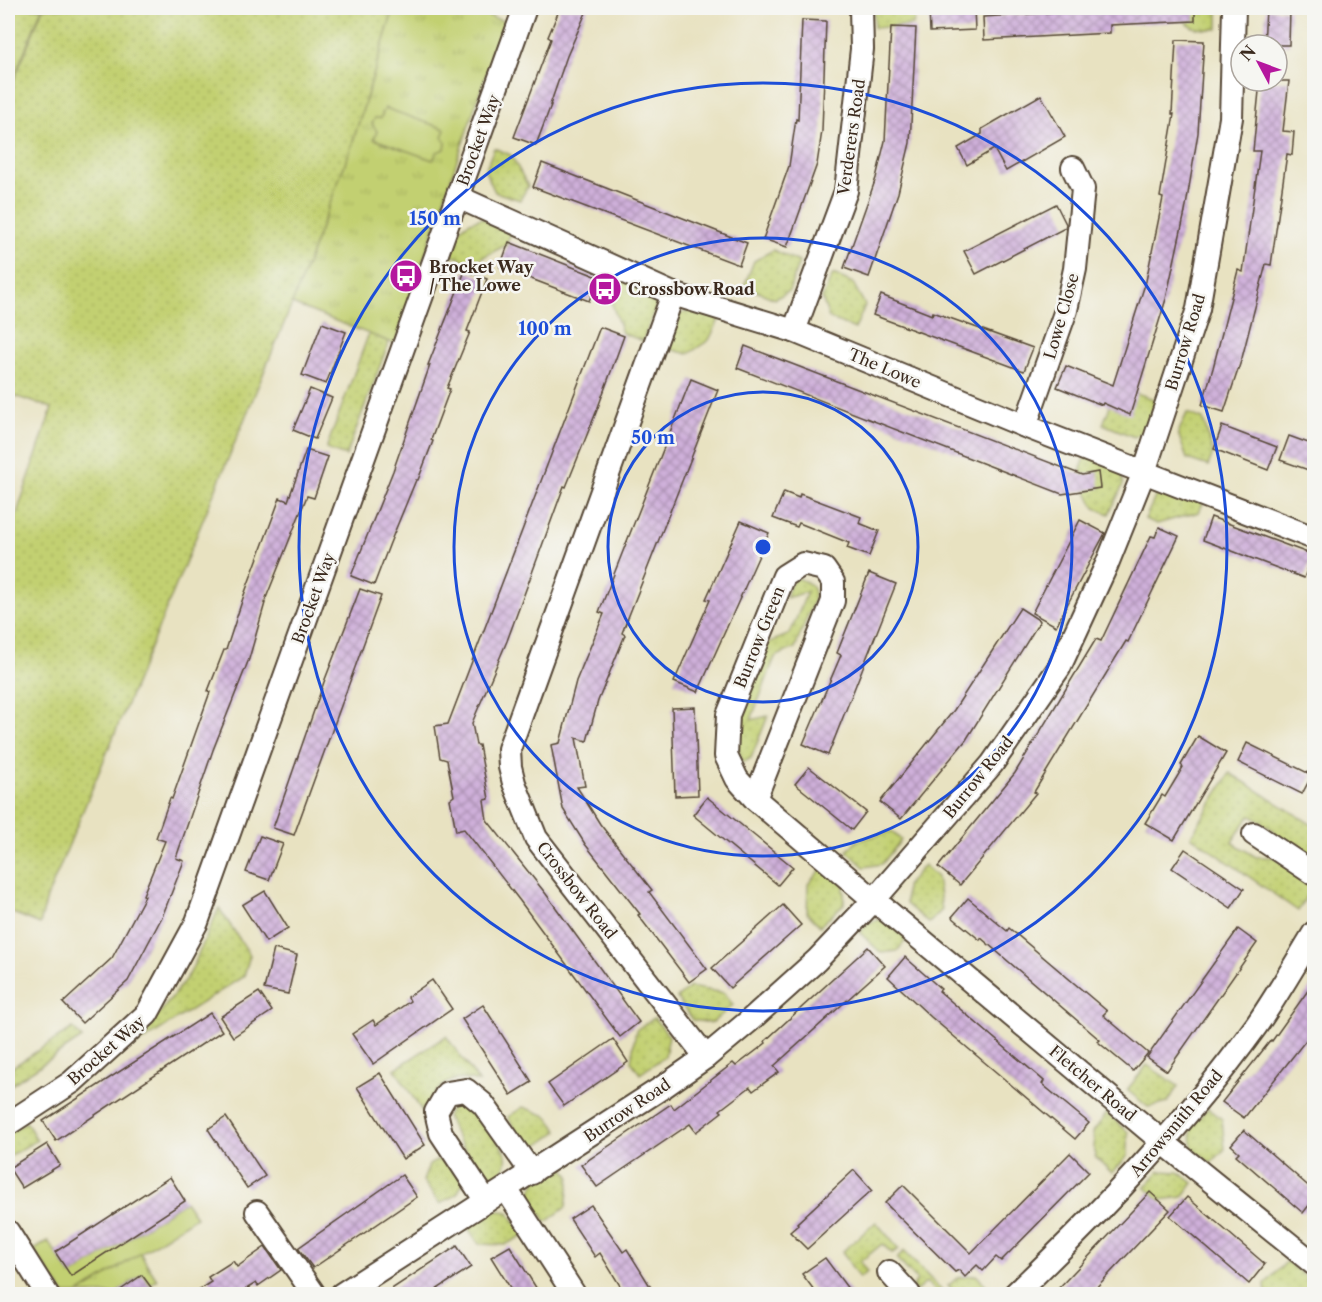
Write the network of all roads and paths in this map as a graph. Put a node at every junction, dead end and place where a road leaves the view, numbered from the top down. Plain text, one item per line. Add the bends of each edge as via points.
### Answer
1 (525, 8) edge
2 (861, 8) edge
3 (1234, 8) edge
4 (1073, 168) dead end
5 (458, 197) junction
6 (1049, 293) dead end
7 (673, 294) junction
8 (1066, 310) junction
9 (794, 331) junction
10 (1025, 426) junction
11 (1144, 472) junction
12 (1314, 538) edge
13 (755, 799) junction
14 (1254, 834) dead end
15 (1314, 874) edge
16 (874, 900) junction
17 (1314, 933) edge
18 (706, 1057) junction
19 (8, 1124) edge
20 (1164, 1143) junction
21 (532, 1173) junction
22 (506, 1189) junction
23 (486, 1201) junction
24 (257, 1212) dead end
25 (8, 1232) edge
26 (1314, 1264) edge
27 (889, 1272) dead end
28 (47, 1294) edge
29 (314, 1294) edge
30 (342, 1294) edge
31 (574, 1294) edge
32 (909, 1294) edge
33 (1015, 1294) edge

1 - 5 street, Brocket Way
2 - 9 street, Verderers Road via 862,49 846,191
3 - 11 street, Burrow Road via 1230,118 1198,309
4 - 8 street, Lowe Close via 1083,189 1075,269
5 - 7 street, The Lowe
5 - 19 street, Brocket Way via 197,922 147,1014 72,1082
6 - 8 street
7 - 9 street, The Lowe
7 - 18 street, Crossbow Road via 509,749 514,783 536,838
8 - 10 street, Lowe Close
9 - 10 street, The Lowe
10 - 11 street, The Lowe
11 - 12 street, The Lowe
11 - 16 street, Burrow Road via 1059,668 992,764
13 - 13 street, Burrow Green via 737,778 726,756 728,715 784,576 803,564 824,569 833,582 832,601
13 - 16 street, Burrow Green
14 - 15 street
16 - 18 street, Burrow Road via 817,960
16 - 20 street, Fletcher Road
17 - 20 street, Arrowsmith Road via 1256,1025
18 - 21 street, Burrow Road
20 - 26 street, Fletcher Road
20 - 33 street, Arrowsmith Road
21 - 22 street, Burrow Road
21 - 23 street via 483,1104 466,1090 447,1093 436,1112 441,1133
22 - 23 street, Burrow Road
22 - 31 street
23 - 30 street, Burrow Road
24 - 29 street
25 - 28 street
27 - 32 street

